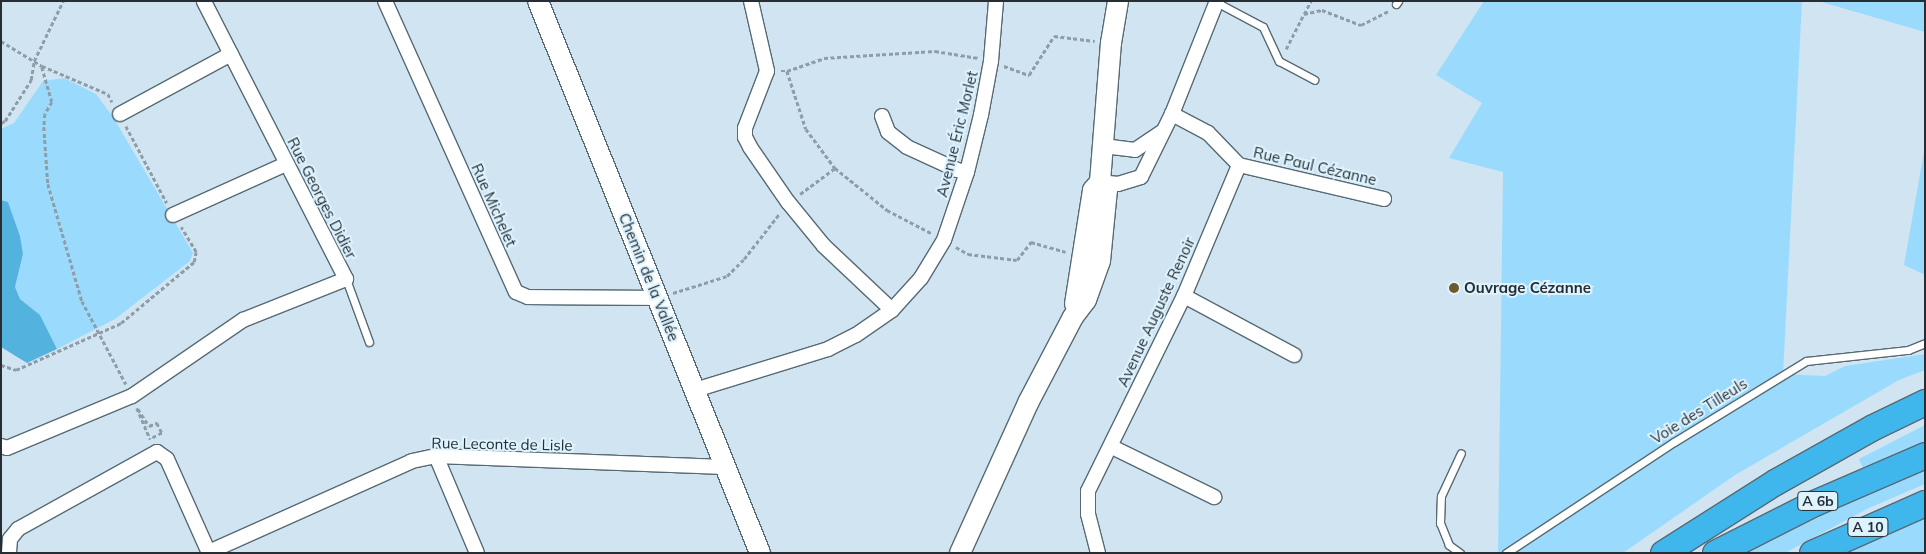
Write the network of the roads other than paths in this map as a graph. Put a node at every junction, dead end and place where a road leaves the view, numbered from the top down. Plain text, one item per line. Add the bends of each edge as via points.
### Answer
1 (204, 1) edge
2 (385, 1) edge
3 (538, 1) edge
4 (751, 1) edge
5 (996, 1) edge
6 (1118, 1) edge
7 (1216, 2) edge
8 (231, 54) junction
9 (1314, 80) dead end
10 (120, 114) road end
11 (1172, 114) junction
12 (882, 116) dead end
13 (1163, 131) junction
14 (1102, 146) junction
15 (286, 164) junction
16 (1239, 165) junction
17 (967, 172) junction
18 (1100, 182) junction
19 (1384, 199) dead end
20 (173, 215) road end
21 (346, 279) junction
22 (1184, 296) junction
23 (657, 298) junction
24 (892, 310) junction
25 (1074, 317) junction
26 (369, 342) dead end
27 (1925, 343) edge
28 (1294, 355) dead end
29 (695, 390) junction
30 (1925, 402) edge
31 (1112, 447) junction
32 (3, 449) edge
33 (1461, 453) dead end
34 (1925, 455) edge
35 (436, 456) junction
36 (724, 467) junction
37 (1214, 496) dead end
38 (1925, 503) edge
39 (209, 552) edge
40 (9, 553) edge
41 (477, 553) edge
42 (760, 553) edge
43 (960, 553) edge
44 (1098, 553) edge
45 (1460, 553) edge
46 (1506, 553) edge
47 (1663, 553) edge
48 (1715, 553) edge
49 (1812, 553) edge

1 - 8 street, Rue Georges Didier
2 - 23 street, Rue Michelet via 516,292 528,297
3 - 23 street, Chemin de la Vallée
4 - 24 street via 767,72 745,128 745,138 788,202 824,246
5 - 17 street, Avenue Éric Morlet via 991,61
6 - 14 street
7 - 9 lane via 1263,27 1280,61
7 - 11 street
8 - 10 street
8 - 15 street, Rue Georges Didier
11 - 13 street
11 - 16 street via 1208,133
12 - 17 street via 888,132 907,147
13 - 14 street via 1135,150
13 - 18 street via 1141,177 1118,184
14 - 18 street
15 - 20 street
15 - 21 street, Rue Georges Didier
16 - 19 street, Rue Paul Cézanne
16 - 22 street, Avenue Auguste Renoir
17 - 24 street, Avenue Éric Morlet via 944,240 921,278
18 - 25 street via 1093,190
18 - 25 street via 1106,190 1100,261 1086,300
21 - 26 lane
21 - 32 street, Rue Georges Didier via 243,320 134,402
22 - 28 street
22 - 31 street, Avenue Auguste Renoir
23 - 29 street, Chemin de la Vallée
24 - 29 street, Avenue Éric Morlet via 856,336 828,349
25 - 43 street via 1028,403
27 - 46 lane, Voie des Tilleuls via 1908,350 1806,361 1674,442
29 - 36 street, Chemin de la Vallée
30 - 47 highway via 1775,482
31 - 37 street
31 - 44 street, Avenue Auguste Renoir via 1088,491 1088,514
33 - 45 lane via 1441,496 1440,523 1449,545
34 - 48 highway, A 6b via 1814,503
35 - 36 street, Rue Leconte de Lisle
35 - 39 street, Rue Leconte de Lisle via 412,461
35 - 41 street
36 - 42 street, Chemin de la Vallée
38 - 49 highway, A 10
39 - 40 street via 167,459 156,452 18,530 10,539

